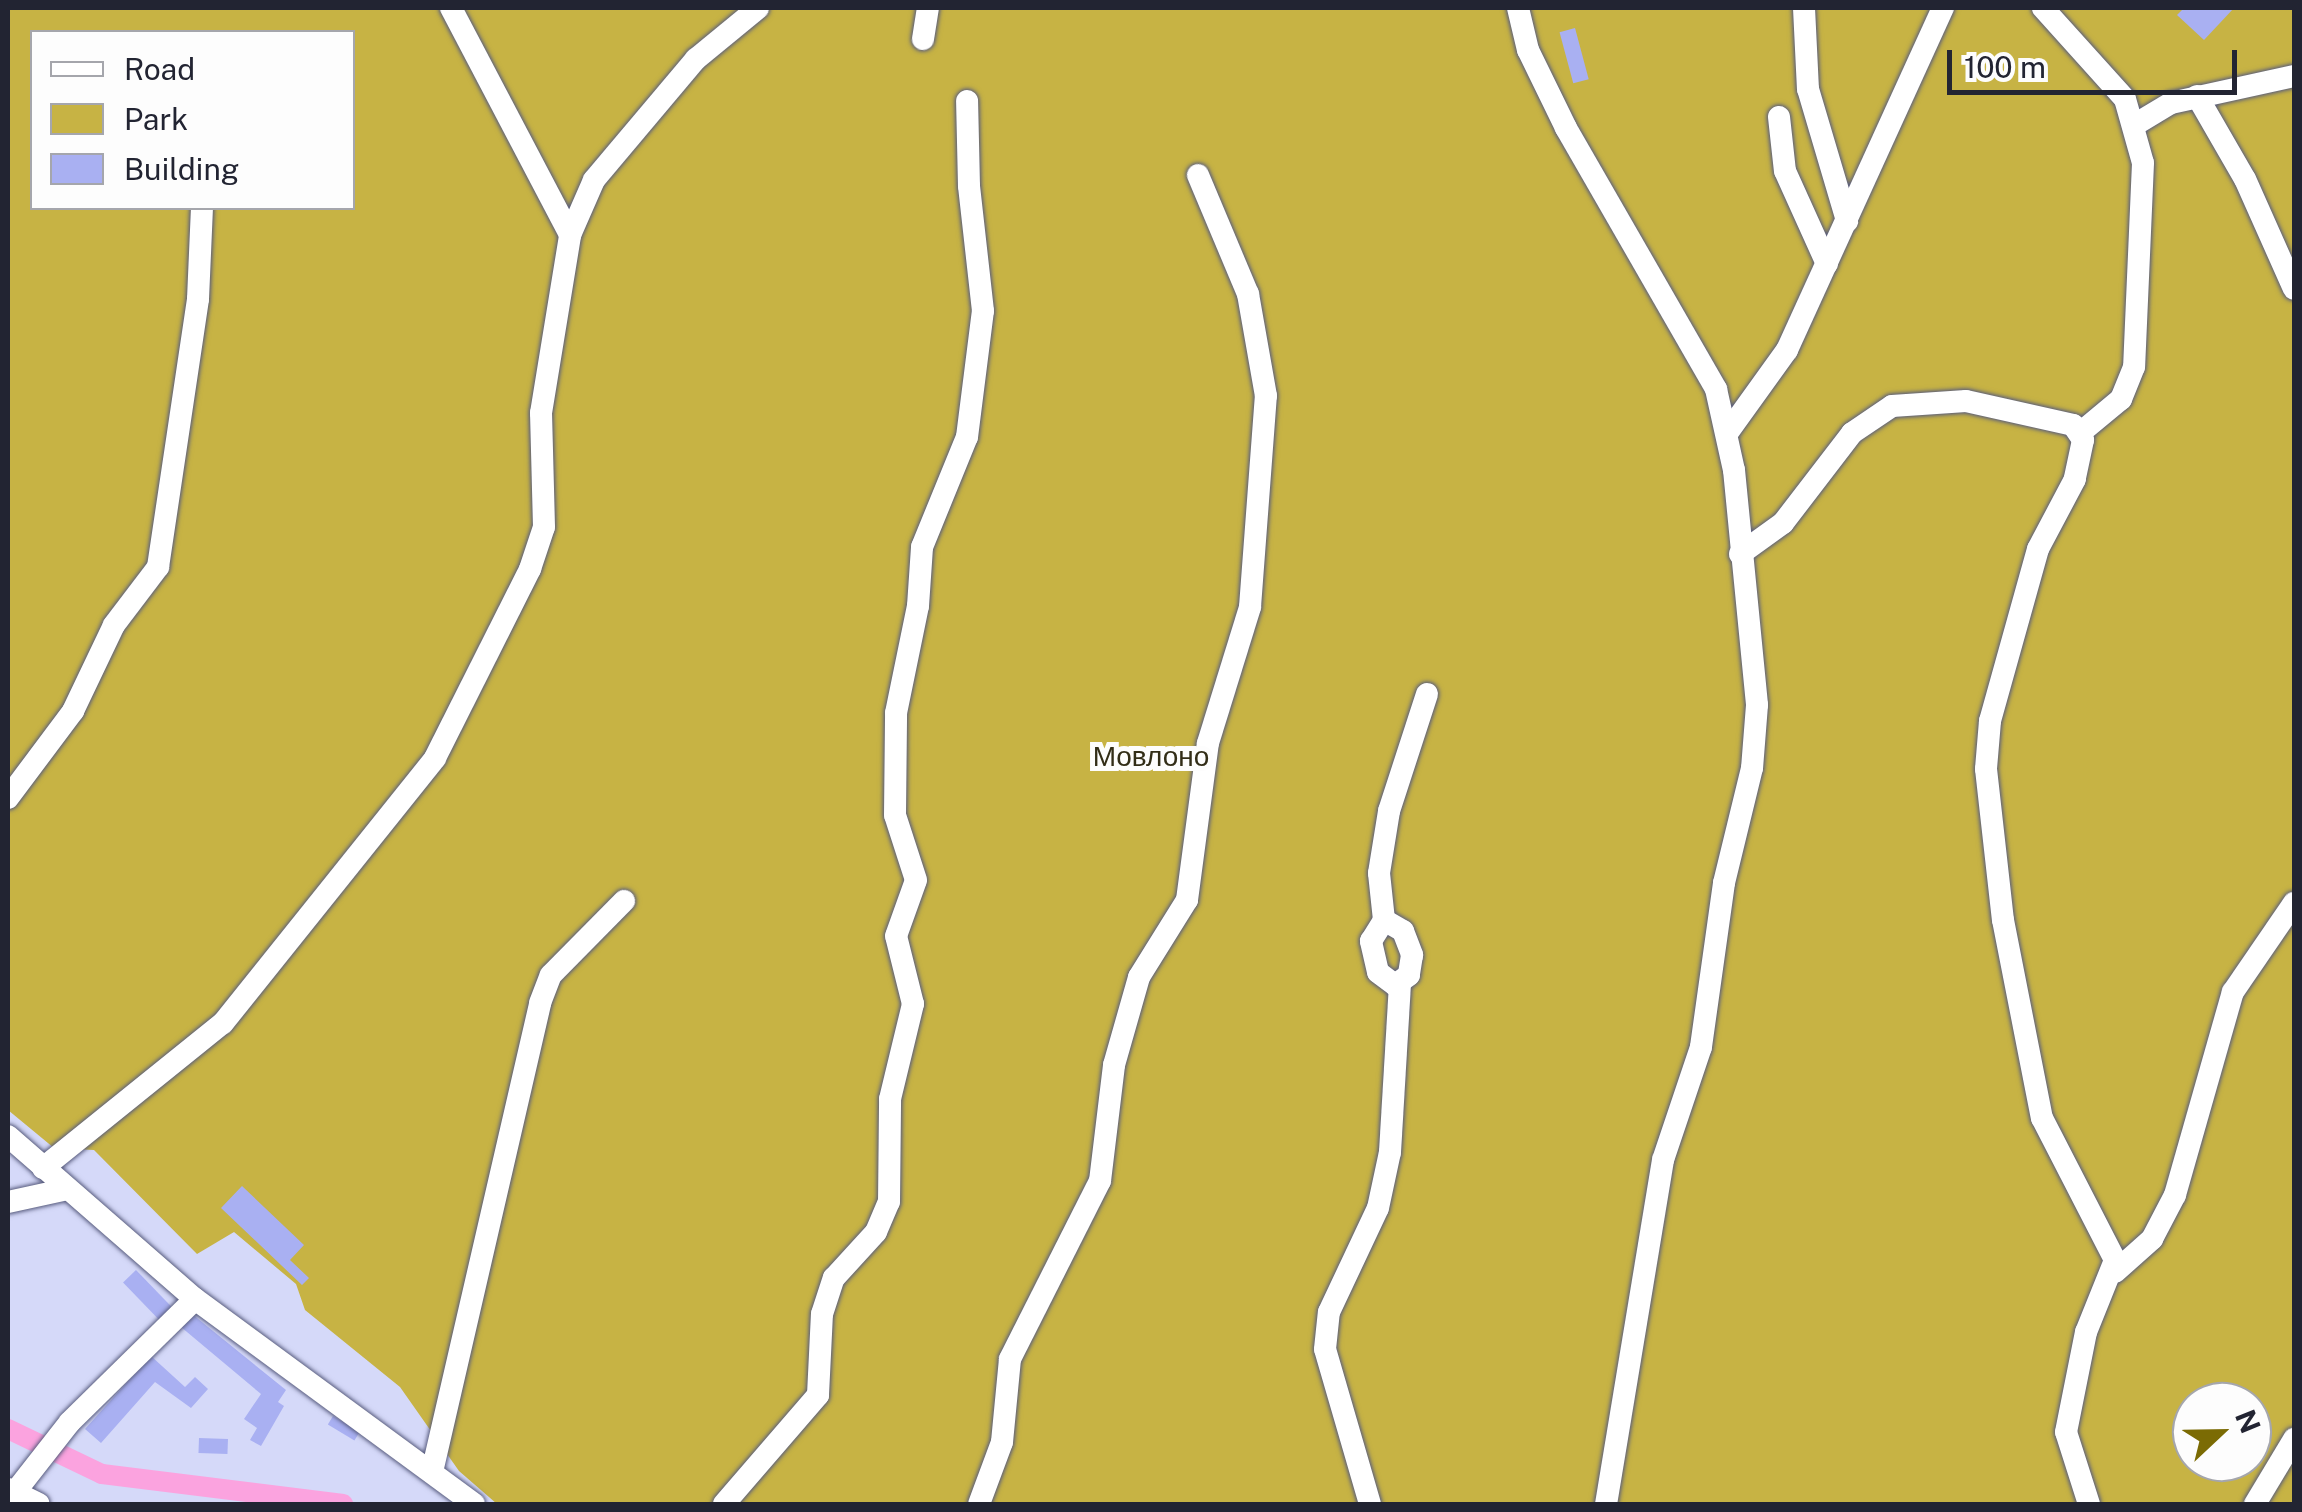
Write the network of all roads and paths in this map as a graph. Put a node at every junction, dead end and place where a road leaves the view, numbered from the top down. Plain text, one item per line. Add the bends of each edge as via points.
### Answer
1 (451, 8) edge
2 (758, 8) edge
3 (928, 8) edge
4 (1518, 8) edge
5 (1804, 8) edge
6 (1944, 8) edge
7 (2043, 8) edge
8 (923, 39) dead end
9 (2294, 76) edge
10 (2197, 96) junction
11 (967, 100) dead end
12 (1779, 118) dead end
13 (2136, 124) junction
14 (1198, 174) dead end
15 (202, 210) edge
16 (1847, 221) junction
17 (570, 235) junction
18 (1828, 264) junction
19 (2294, 289) edge
20 (1728, 432) junction
21 (2080, 434) junction
22 (1740, 554) junction
23 (1427, 694) dead end
24 (8, 798) edge
25 (624, 901) dead end
26 (2294, 903) edge
27 (1384, 920) junction
28 (1400, 984) junction
29 (8, 1136) edge
30 (44, 1168) junction
31 (68, 1189) junction
32 (8, 1202) edge
33 (2115, 1272) junction
34 (195, 1299) junction
35 (2294, 1439) edge
36 (432, 1472) junction
37 (13, 1491) edge
38 (39, 1504) edge
39 (474, 1504) edge
40 (724, 1504) edge
41 (980, 1504) edge
42 (1370, 1504) edge
43 (1606, 1504) edge
44 (2088, 1504) edge
45 (2255, 1504) edge

1 - 17 street
2 - 17 street via 696,59 648,113 594,180
3 - 8 street
4 - 20 street via 1540,78 1694,344
5 - 16 street via 1808,89
6 - 16 street
7 - 13 street via 2105,71
9 - 10 street
10 - 13 street
10 - 19 street via 2245,179
11 - 40 street via 968,186 984,312 967,438 922,547 918,606 896,714 894,815 916,880 896,936 913,1004 890,1099 889,1202 876,1232 834,1278 822,1314 818,1395
12 - 18 street via 1786,171
13 - 21 street via 2143,163 2134,367 2121,398
14 - 41 street via 1248,294 1266,396 1250,607 1208,744 1187,900 1139,977 1114,1065 1100,1181 1010,1359 1002,1442
15 - 24 street via 198,299 158,567 114,625 73,710
16 - 18 street
17 - 30 street via 540,412 544,527 462,712 372,840 223,1023
18 - 20 street via 1780,362
20 - 22 street
21 - 22 street via 2066,423 1966,401 1892,406 1852,433 1783,522
21 - 33 street via 2082,462 2038,549 2010,647 1990,721 1986,770 2003,920 2042,1118 2111,1248
22 - 43 street via 1757,705 1752,768 1724,883 1701,1046 1663,1160
23 - 27 street via 1389,811 1379,873
25 - 36 street via 552,976 540,1003
26 - 33 street via 2233,992 2175,1195 2152,1239
27 - 28 street via 1403,931 1412,954 1409,975
27 - 28 street via 1372,933 1374,960 1384,980
28 - 42 street via 1390,1152 1378,1208 1329,1312 1325,1349
29 - 30 street
30 - 31 street
31 - 32 street
31 - 34 street
33 - 44 street via 2086,1332 2066,1432
34 - 36 street
34 - 37 street via 70,1422
35 - 45 street
36 - 39 street
37 - 38 street

